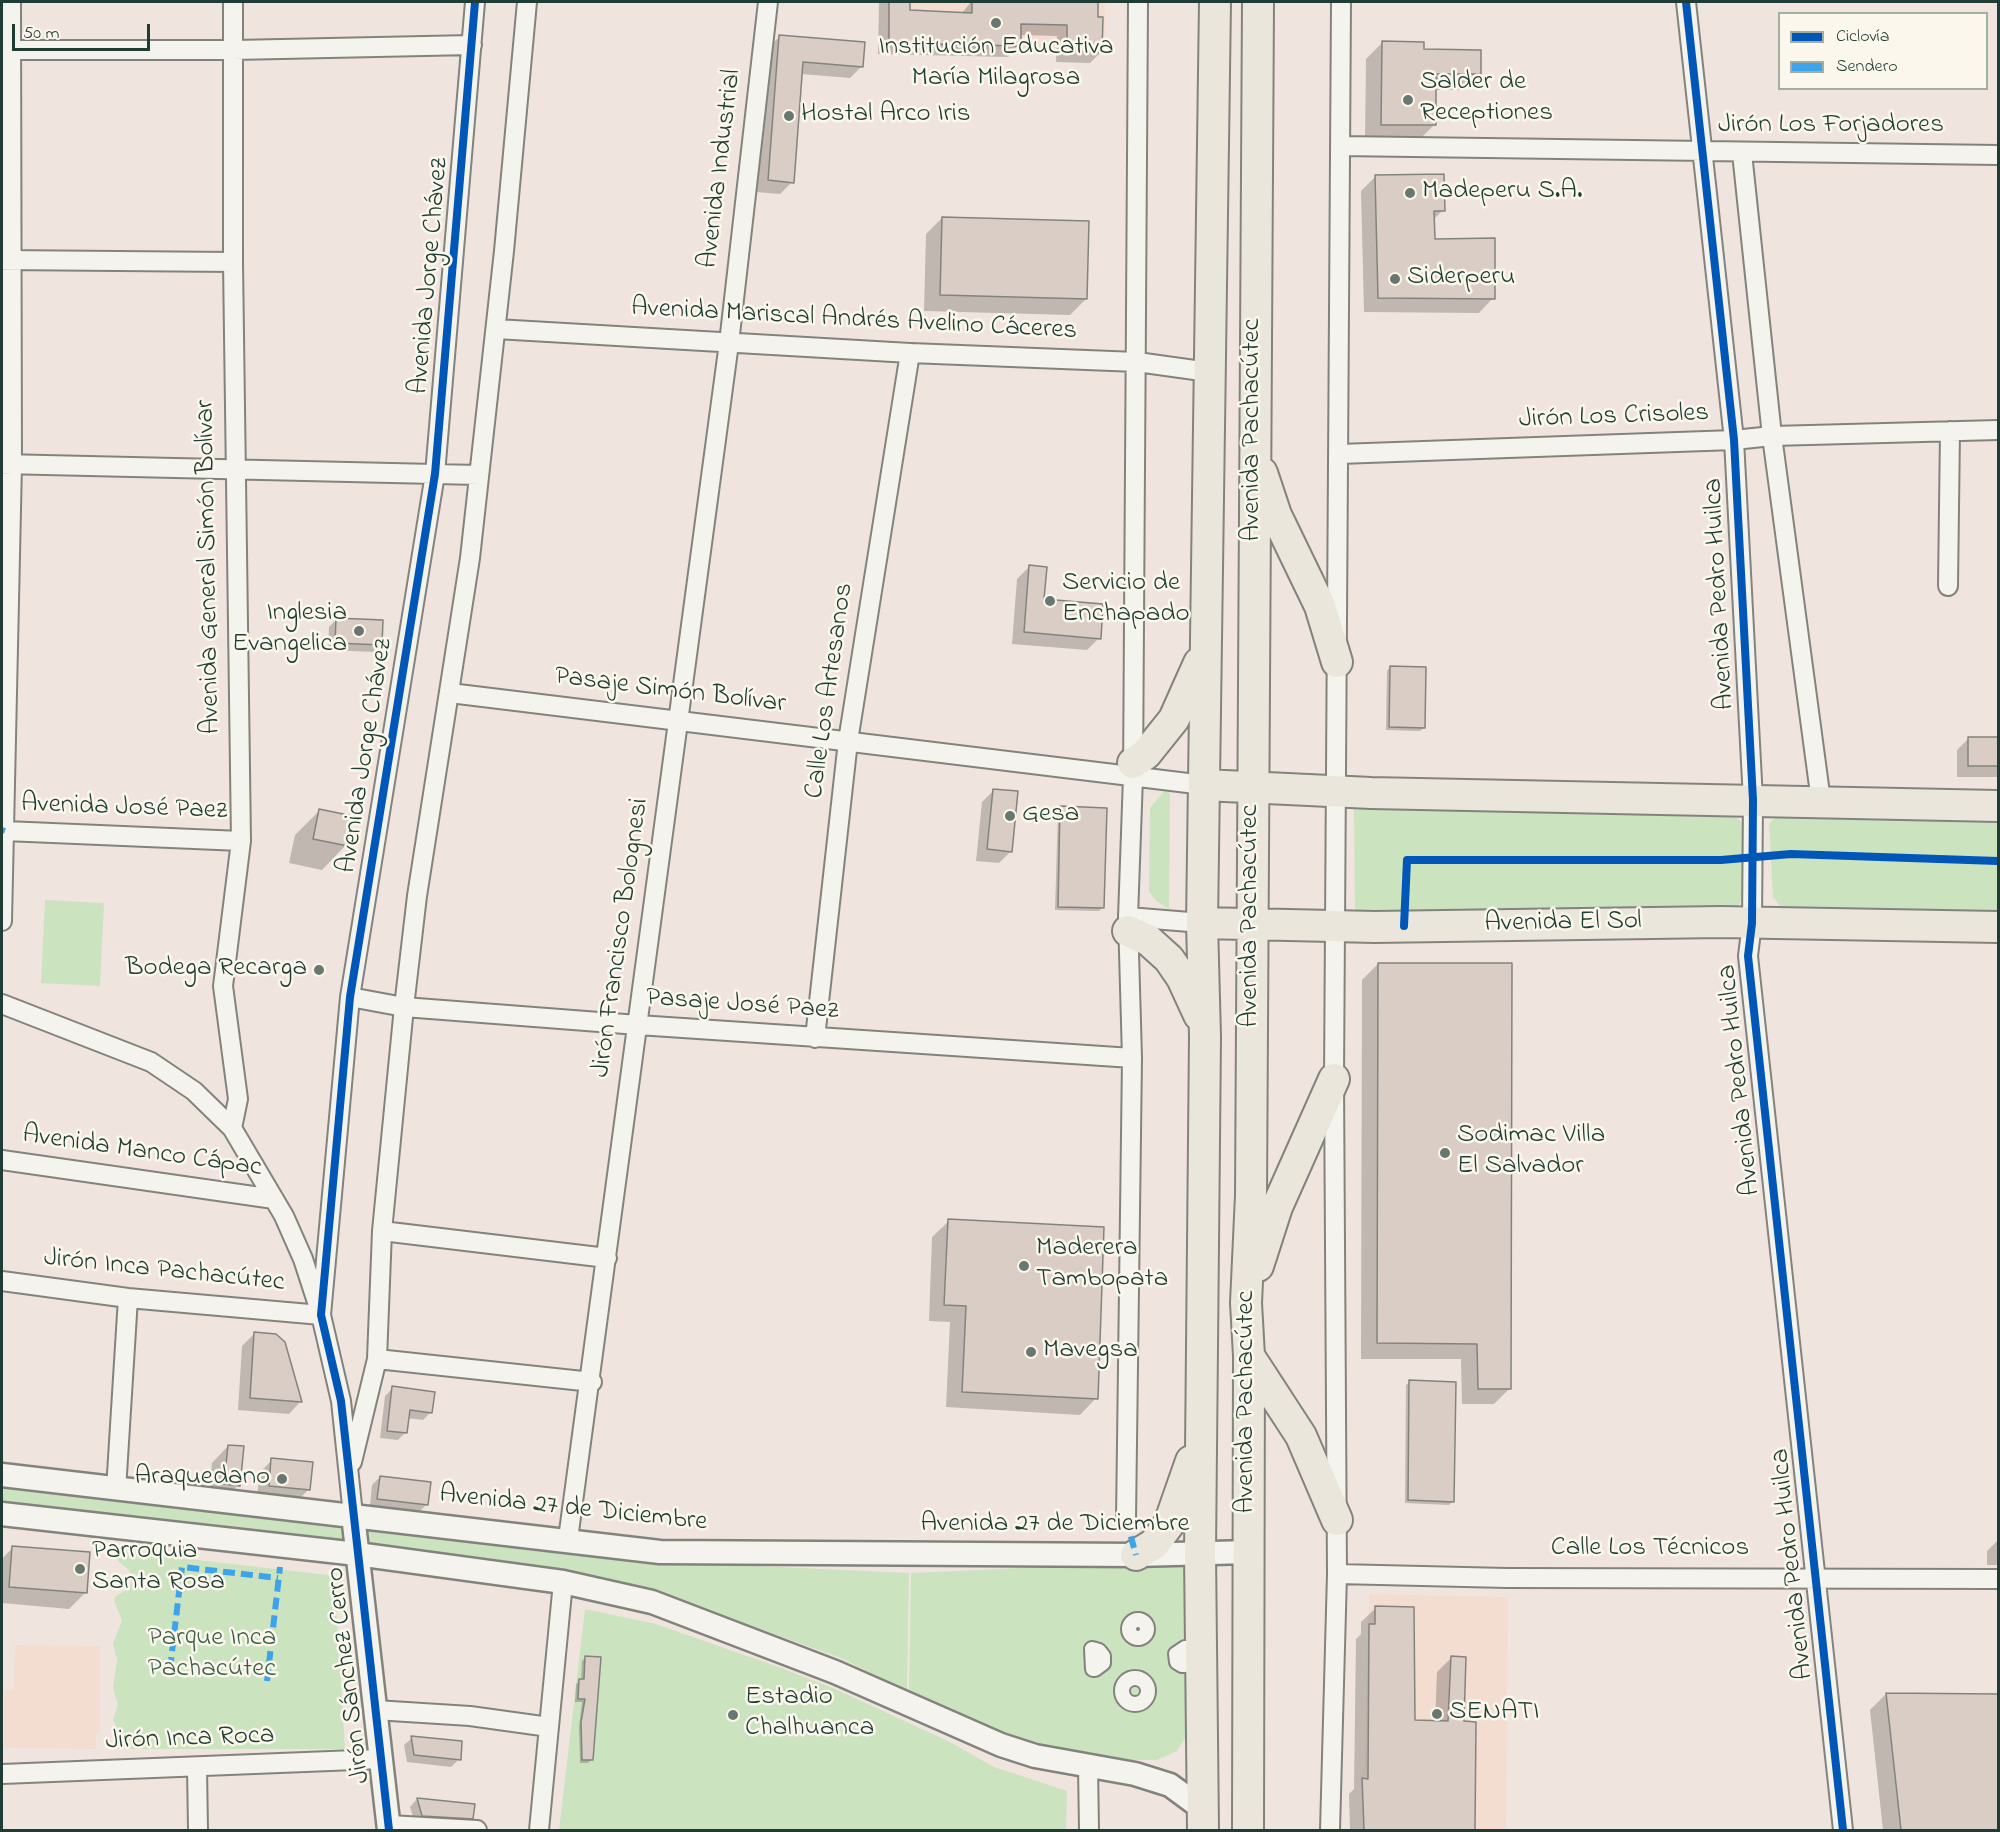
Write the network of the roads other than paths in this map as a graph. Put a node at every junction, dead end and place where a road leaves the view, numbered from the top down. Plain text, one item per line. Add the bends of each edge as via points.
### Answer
1 (11, 2) edge
2 (233, 2) edge
3 (475, 2) edge
4 (527, 2) edge
5 (768, 2) edge
6 (1138, 2) edge
7 (1215, 2) edge
8 (1258, 2) edge
9 (1341, 2) edge
10 (1686, 2) edge
11 (472, 45) junction
12 (6, 50) edge
13 (234, 50) junction
14 (1340, 146) junction
15 (1703, 153) junction
16 (1742, 153) junction
17 (1998, 155) edge
18 (7, 260) edge
19 (233, 262) junction
20 (496, 329) junction
21 (729, 343) junction
22 (910, 353) junction
23 (1137, 362) junction
24 (1209, 372) junction
25 (1998, 430) edge
26 (1950, 431) junction
27 (1772, 436) junction
28 (1734, 440) junction
29 (1254, 451) junction
30 (1340, 454) junction
31 (7, 464) edge
32 (236, 469) junction
33 (435, 474) junction
34 (478, 475) junction
35 (1948, 586) dead end
36 (1205, 643) junction
37 (1337, 662) junction
38 (450, 693) junction
39 (678, 720) junction
40 (848, 741) junction
41 (1133, 770) junction
42 (1204, 785) junction
43 (1252, 788) junction
44 (1336, 792) junction
45 (1753, 800) junction
46 (1821, 801) junction
47 (1998, 806) edge
48 (5, 831) junction
49 (241, 841) junction
50 (2, 921) edge
51 (1202, 923) junction
52 (1752, 923) junction
53 (1128, 924) junction
54 (1252, 924) junction
55 (1336, 926) junction
56 (1998, 927) edge
57 (350, 997) junction
58 (2, 1004) edge
59 (404, 1007) junction
60 (638, 1025) junction
61 (814, 1038) junction
62 (1205, 1038) junction
63 (1131, 1058) junction
64 (1334, 1079) junction
65 (232, 1128) junction
66 (2, 1160) edge
67 (274, 1199) junction
68 (382, 1231) junction
69 (607, 1258) junction
70 (2, 1281) edge
71 (128, 1298) junction
72 (1246, 1303) junction
73 (321, 1315) junction
74 (1249, 1356) junction
75 (376, 1359) junction
76 (592, 1382) junction
77 (1201, 1414) junction
78 (2, 1475) edge
79 (348, 1478) junction
80 (116, 1490) junction
81 (2, 1514) edge
82 (353, 1515) junction
83 (1126, 1519) dead end
84 (1337, 1520) junction
85 (568, 1539) junction
86 (1250, 1552) junction
87 (1200, 1553) junction
88 (357, 1554) junction
89 (1136, 1555) junction
90 (1337, 1574) junction
91 (1816, 1577) junction
92 (1998, 1579) edge
93 (563, 1582) junction
94 (375, 1710) junction
95 (549, 1727) junction
96 (381, 1759) junction
97 (1088, 1766) junction
98 (197, 1767) junction
99 (2, 1774) edge
100 (1203, 1820) edge
101 (389, 1828) edge
102 (198, 1830) edge
103 (477, 1830) edge
104 (540, 1830) edge
105 (1089, 1830) edge
106 (1248, 1830) edge
107 (1330, 1830) edge
108 (1843, 1830) edge

1 - 12 street
2 - 13 street, Avenida General Simón Bolívar
3 - 11 street, Avenida Jorge Chávez
4 - 20 street, Avenida Jorge Chávez
5 - 21 street, Avenida Industrial
6 - 23 street
7 - 24 main road, Avenida Pachacútec
8 - 29 main road, Avenida Pachacútec
9 - 14 street
10 - 15 street, Avenida Pedro Huilca
11 - 13 street
11 - 33 street, Avenida Jorge Chávez
12 - 13 street
12 - 18 street
13 - 19 street, Avenida General Simón Bolívar
14 - 15 street, Jirón Los Forjadores
14 - 30 street
15 - 16 street, Jirón Los Forjadores
15 - 28 street, Avenida Pedro Huilca
16 - 17 street, Jirón Los Forjadores
16 - 27 street
18 - 19 street
18 - 31 street
19 - 32 street, Avenida General Simón Bolívar
20 - 21 street, Avenida Mariscal Andrés Avelino Cáceres
20 - 34 street, Avenida Jorge Chávez
21 - 22 street, Avenida Mariscal Andrés Avelino Cáceres
21 - 39 street, Jirón Francisco Bolognesi
22 - 23 street, Avenida Mariscal Andrés Avelino Cáceres
22 - 40 street, Calle Los Artesanos
23 - 24 street, Avenida Mariscal Andrés Avelino Cáceres
23 - 41 street
24 - 36 main road, Avenida Pachacútec
25 - 26 street, Jirón Los Crisoles
26 - 27 street, Jirón Los Crisoles
26 - 35 street
27 - 28 street, Jirón Los Crisoles
27 - 46 street
28 - 30 street, Jirón Los Crisoles
28 - 45 street, Avenida Pedro Huilca
29 - 37 main road via 1276,515 1320,606
29 - 43 main road, Avenida Pachacútec
30 - 37 street
31 - 32 street
31 - 48 street
32 - 33 street
32 - 49 street, Avenida General Simón Bolívar
33 - 34 street
33 - 57 street, Avenida Jorge Chávez
34 - 38 street, Avenida Jorge Chávez
36 - 41 main road via 1174,719
36 - 42 main road, Avenida Pachacútec
37 - 44 street
38 - 39 street, Pasaje Simón Bolívar
38 - 59 street, Avenida Jorge Chávez via 417,896
39 - 40 street, Pasaje Simón Bolívar
39 - 60 street, Jirón Francisco Bolognesi
40 - 41 street, Pasaje Simón Bolívar
40 - 61 street, Calle Los Artesanos
41 - 42 street
41 - 53 street
42 - 43 main road
42 - 51 main road, Avenida Pachacútec
43 - 44 main road
43 - 54 main road, Avenida Pachacútec
44 - 45 main road
44 - 55 street
45 - 46 main road
45 - 52 street, Avenida Pedro Huilca
46 - 47 main road
48 - 49 street, Avenida José Paez
48 - 50 street
49 - 65 street, Avenida General Simón Bolívar via 223,986 238,1099
51 - 53 street, Avenida El Sol
51 - 54 main road, Avenida El Sol
51 - 62 main road, Avenida Pachacútec
52 - 55 main road, Avenida El Sol
52 - 56 main road, Avenida El Sol
52 - 91 street, Avenida Pedro Huilca via 1748,956
53 - 62 main road via 1169,959 1192,997
53 - 63 street
54 - 55 main road, Avenida El Sol
54 - 72 main road, Avenida Pachacútec via 1251,1195
55 - 64 street
57 - 59 street, Pasaje José Paez
57 - 73 street, Avenida Jorge Chávez
58 - 65 street via 150,1062 194,1091
59 - 60 street, Pasaje José Paez
59 - 68 street, Avenida Jorge Chávez
60 - 61 street, Pasaje José Paez
60 - 69 street, Jirón Francisco Bolognesi
61 - 63 street, Pasaje José Paez
62 - 77 main road, Avenida Pachacútec
63 - 83 street
64 - 72 main road via 1277,1207
64 - 84 street
65 - 67 street
66 - 67 street, Avenida Manco Cápac
67 - 73 street via 303,1259
68 - 69 street
68 - 75 street, Avenida Jorge Chávez
69 - 76 street, Jirón Francisco Bolognesi
70 - 71 street, Jirón Inca Pachacútec
71 - 73 street, Jirón Inca Pachacútec
71 - 80 street
72 - 74 main road, Avenida Pachacútec
73 - 79 street, Avenida Jorge Chávez via 341,1401
74 - 84 main road via 1301,1436
74 - 86 main road, Avenida Pachacútec
75 - 76 street
75 - 79 street, Avenida Jorge Chávez
76 - 85 street, Jirón Francisco Bolognesi
77 - 87 main road, Avenida Pachacútec
77 - 89 main road via 1189,1470 1169,1524 1154,1544
78 - 80 street, Avenida 27 de Diciembre
79 - 82 street, Avenida Jorge Chávez
80 - 82 street, Avenida 27 de Diciembre
81 - 88 street
82 - 85 street, Avenida 27 de Diciembre
82 - 88 street, Jirón Sánchez Cerro
84 - 90 street
85 - 89 street, Avenida 27 de Diciembre via 660,1552
86 - 87 street, Avenida 27 de Diciembre
86 - 106 main road, Avenida Pachacútec
87 - 89 street, Avenida 27 de Diciembre
87 - 100 main road, Avenida Pachacútec
88 - 93 street
88 - 94 street, Jirón Sánchez Cerro
90 - 91 street, Calle Los Técnicos
90 - 107 street
91 - 92 street, Calle Los Técnicos
91 - 108 street, Avenida Pedro Huilca
93 - 95 street
93 - 97 street via 652,1602 835,1672 1001,1745
94 - 95 street via 470,1716
94 - 96 street, Jirón Sánchez Cerro
95 - 104 street
96 - 98 street, Jirón Inca Roca
96 - 101 street, Jirón Sánchez Cerro
97 - 100 street via 1170,1785
97 - 105 street
98 - 99 street, Jirón Inca Roca
98 - 102 street
101 - 103 street

